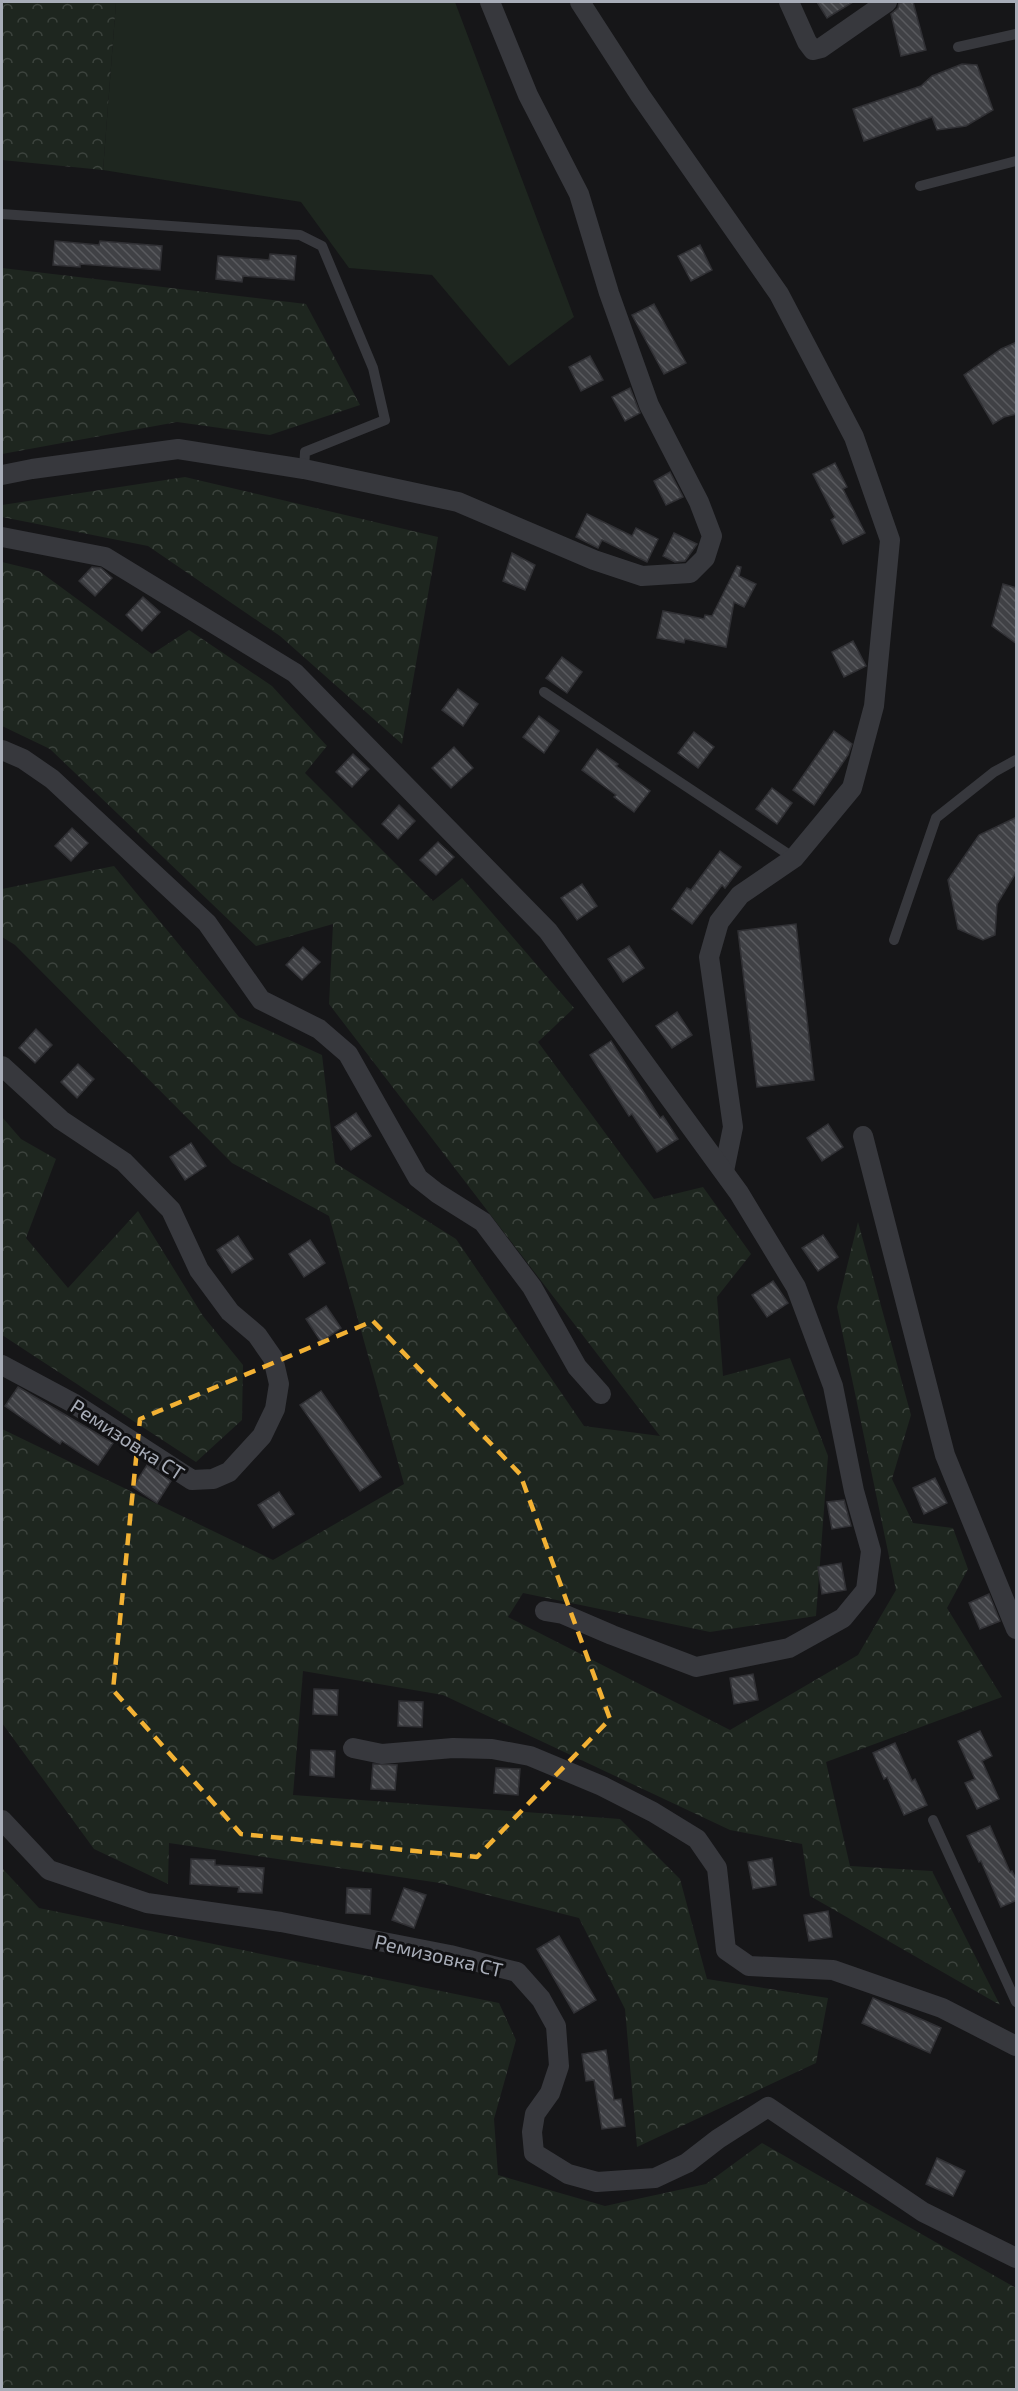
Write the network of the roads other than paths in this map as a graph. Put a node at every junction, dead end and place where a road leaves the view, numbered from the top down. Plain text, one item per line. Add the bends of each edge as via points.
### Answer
1 (490, 2) edge
2 (580, 2) edge
3 (789, 2) edge
4 (887, 2) edge
5 (1017, 34) edge
6 (958, 47) dead end
7 (1017, 161) edge
8 (920, 186) dead end
9 (2, 214) edge
10 (304, 469) junction
11 (2, 475) edge
12 (2, 537) edge
13 (543, 692) dead end
14 (2, 750) edge
15 (1017, 760) edge
16 (794, 858) junction
17 (894, 940) dead end
18 (2, 1066) edge
19 (863, 1136) dead end
20 (724, 1172) junction
21 (2, 1365) edge
22 (601, 1395) dead end
23 (545, 1611) dead end
24 (1017, 1629) edge
25 (353, 1748) dead end
26 (2, 1820) edge
27 (933, 1820) dead end
28 (1017, 2002) edge
29 (1017, 2046) edge
30 (1017, 2258) edge

1 - 10 street via 528,95 579,194 649,405 699,502 712,536 705,558 690,573 642,576 594,560 458,502
2 - 16 street via 779,294 854,437 890,540 874,706 852,788
3 - 4 street via 813,50
5 - 6 lane
7 - 8 lane
9 - 10 lane via 300,235 322,246 373,368 385,420 305,452
10 - 11 street via 178,449
12 - 20 street via 105,557 295,673 548,931
13 - 16 lane
14 - 22 street via 52,779 207,923 261,1000 320,1029 348,1054 418,1178 483,1222 532,1287 577,1367
15 - 17 lane via 994,772 936,818
16 - 20 street via 740,895 719,922 709,957 733,1127
18 - 21 street, Ремизовка СТ via 61,1120 124,1162 171,1210 199,1270 230,1312 257,1335 273,1358 279,1384 275,1409 262,1436 229,1472 213,1479 192,1480 72,1403
19 - 24 street via 945,1455
20 - 23 street via 796,1287 833,1386 854,1491 871,1551 866,1590 843,1618 789,1648 696,1667 563,1614
25 - 29 street via 382,1754 492,1749 530,1756 602,1786 697,1839 717,1868 726,1950 749,1966 833,1970 942,2008
26 - 30 street, Ремизовка СТ via 49,1870 147,1903 281,1922 450,1954 517,1972 541,1999 556,2026 557,2036 559,2066 550,2093 535,2114 534,2153 568,2174 597,2182 655,2178 687,2163 768,2107 923,2212
27 - 28 lane

